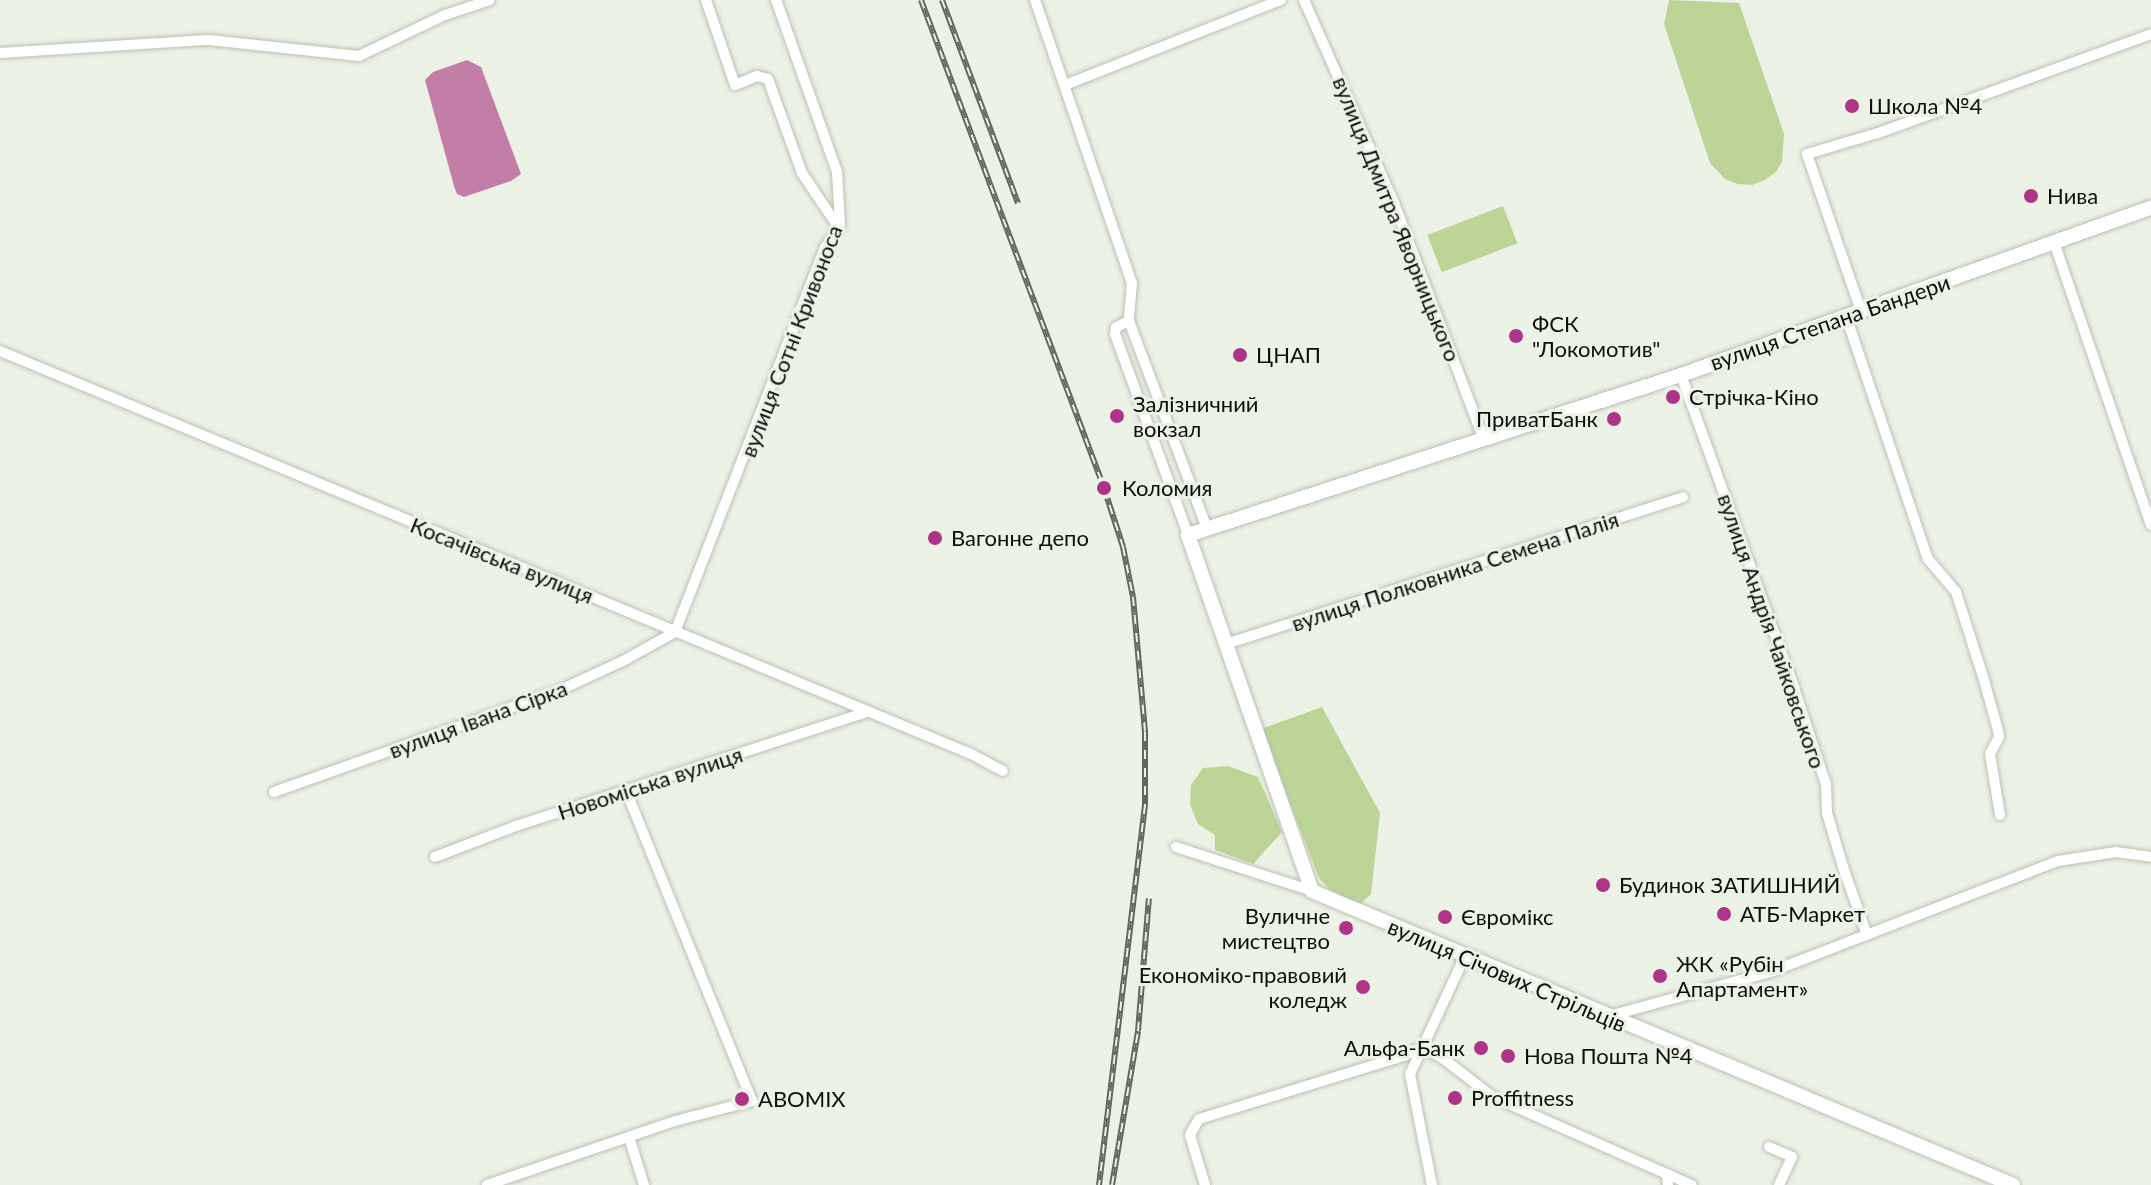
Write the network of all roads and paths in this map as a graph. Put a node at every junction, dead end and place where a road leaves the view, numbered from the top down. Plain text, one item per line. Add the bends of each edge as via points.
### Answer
1 (490, 0) edge
2 (706, 0) edge
3 (776, 0) edge
4 (1035, 0) edge
5 (1281, 0) edge
6 (1304, 0) edge
7 (2151, 34) edge
8 (0, 53) edge
9 (1065, 85) junction
10 (2151, 208) edge
11 (839, 228) junction
12 (2054, 242) junction
13 (1861, 311) junction
14 (1846, 316) junction
15 (1129, 321) junction
16 (0, 351) edge
17 (1681, 375) junction
18 (1484, 440) junction
19 (1683, 497) dead end
20 (2151, 525) edge
21 (1207, 529) junction
22 (1188, 535) junction
23 (675, 632) junction
24 (1226, 644) junction
25 (867, 712) junction
26 (1003, 771) dead end
27 (626, 791) junction
28 (274, 792) dead end
29 (2000, 815) dead end
30 (1176, 847) dead end
31 (435, 857) dead end
32 (2151, 857) edge
33 (1312, 891) junction
34 (1867, 935) junction
35 (1464, 958) junction
36 (1653, 1004) junction
37 (1608, 1016) junction
38 (1653, 1036) junction
39 (1420, 1048) junction
40 (629, 1137) junction
41 (1769, 1147) dead end
42 (1667, 1180) edge
43 (507, 1182) edge
44 (487, 1185) edge
45 (644, 1185) edge
46 (1205, 1185) edge
47 (1432, 1185) edge
48 (1692, 1185) edge
49 (1779, 1185) edge
50 (2013, 1185) edge

1 - 8 street via 359,56 209,40
2 - 11 street via 735,85 757,76 768,79 802,173
3 - 11 street, вулиця Сотні Кривоноса via 837,172
4 - 9 street
5 - 9 street
6 - 18 street, вулиця Дмитра Яворницького via 1394,203
7 - 13 street via 1807,154
9 - 15 street via 1132,283
10 - 12 street, вулиця Степана Бандери
11 - 23 street, вулиця Сотні Кривоноса via 825,248
12 - 13 street, вулиця Степана Бандери
12 - 20 street
13 - 14 street, вулиця Степана Бандери
14 - 17 street, вулиця Степана Бандери
14 - 29 street via 1930,564 1956,592 1984,680 1998,730 1990,754
15 - 21 street
15 - 22 street via 1116,327 1115,334
16 - 23 street, Косачівська вулиця
17 - 18 street, вулиця Степана Бандери
17 - 34 street, вулиця Андрія Чайковського via 1826,784 1827,813
18 - 21 street, вулиця Степана Бандери
19 - 24 street, вулиця Полковника Семена Палія
21 - 22 street, вулиця Степана Бандери
22 - 24 street
23 - 25 street, Косачівська вулиця
23 - 28 street, вулиця Івана Сірка via 558,691
24 - 33 street
25 - 26 street, Косачівська вулиця
25 - 27 street, Новоміська вулиця
27 - 31 street, Новоміська вулиця
27 - 40 street via 752,1101
30 - 33 street, вулиця Січових Стрільців
32 - 34 street via 2116,852 2058,861
33 - 35 street, вулиця Січових Стрільців
34 - 36 street via 1761,975
35 - 37 street, вулиця Січових Стрільців
35 - 39 street
36 - 37 street
36 - 38 street via 1644,1018
37 - 38 street, вулиця Січових Стрільців
38 - 50 street, вулиця Січових Стрільців
39 - 42 street via 1441,1057 1493,1097
39 - 46 street via 1199,1119 1190,1135
39 - 47 street via 1410,1080
40 - 43 street
40 - 45 street
41 - 49 street via 1792,1157
42 - 48 street
43 - 44 street

